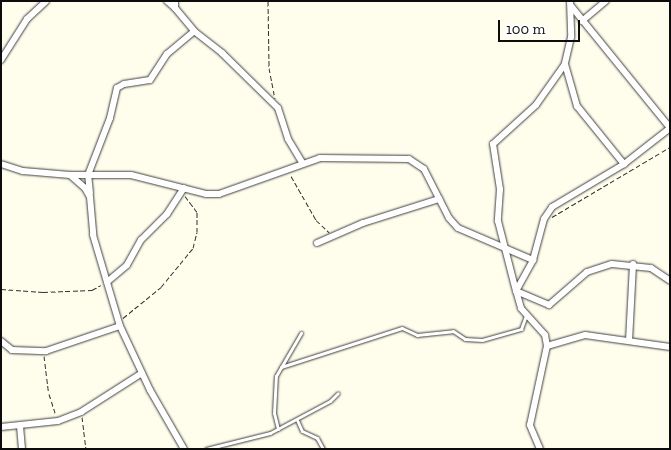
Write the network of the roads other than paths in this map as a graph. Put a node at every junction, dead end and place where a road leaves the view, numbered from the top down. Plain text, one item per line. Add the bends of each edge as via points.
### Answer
1 (46, 1) edge
2 (167, 1) edge
3 (606, 1) edge
4 (175, 4) edge
5 (570, 4) edge
6 (582, 20) junction
7 (194, 31) junction
8 (1, 60) edge
9 (565, 64) junction
10 (670, 128) edge
11 (302, 162) junction
12 (1, 164) edge
13 (624, 164) junction
14 (70, 175) junction
15 (88, 175) junction
16 (183, 190) junction
17 (90, 197) junction
18 (439, 200) junction
19 (317, 243) dead end
20 (506, 250) junction
21 (532, 260) junction
22 (633, 264) junction
23 (670, 281) edge
24 (107, 282) junction
25 (516, 291) junction
26 (526, 314) junction
27 (119, 323) junction
28 (301, 333) dead end
29 (629, 340) junction
30 (1, 341) edge
31 (547, 346) junction
32 (670, 347) edge
33 (4, 349) edge
34 (281, 367) junction
35 (142, 373) junction
36 (338, 393) dead end
37 (297, 420) junction
38 (1, 426) edge
39 (20, 426) junction
40 (278, 429) junction
41 (22, 449) edge
42 (184, 449) edge
43 (206, 449) edge
44 (323, 449) edge
45 (540, 449) edge

1 - 8 street via 27,19
2 - 4 street
3 - 6 street
4 - 7 street
5 - 6 street
5 - 9 street via 571,37
6 - 10 street
7 - 11 street via 222,53 278,108 288,139
7 - 15 street via 167,54 150,80 117,88 110,118
9 - 13 street via 577,106
9 - 20 street via 536,105 493,144 500,189 498,221
10 - 13 street
11 - 16 street via 219,194
11 - 18 street via 333,157 410,159 424,169
12 - 14 street via 23,171
13 - 21 street via 552,208 543,222
14 - 15 street
14 - 17 street via 86,188
15 - 16 street via 131,175
15 - 17 street
16 - 24 street via 141,240 127,265
17 - 24 street via 93,235
18 - 19 street
18 - 20 street via 458,228
20 - 21 street
20 - 25 street
21 - 25 street
22 - 23 street via 658,271
22 - 25 street via 593,268 549,305
22 - 29 street
24 - 27 street
25 - 26 street via 518,303
26 - 31 street via 545,335
26 - 34 lane via 521,329 482,340 465,339 453,331 417,335 402,328
27 - 33 street via 46,351
27 - 35 street
28 - 34 lane
29 - 31 street via 585,335
29 - 32 street
30 - 33 street
31 - 45 street via 530,425
34 - 40 lane via 276,376 274,413
35 - 39 street via 81,412 58,421
35 - 42 street
36 - 37 lane
37 - 40 lane
37 - 44 lane via 302,431 316,438
38 - 39 street
39 - 41 street
40 - 43 lane

